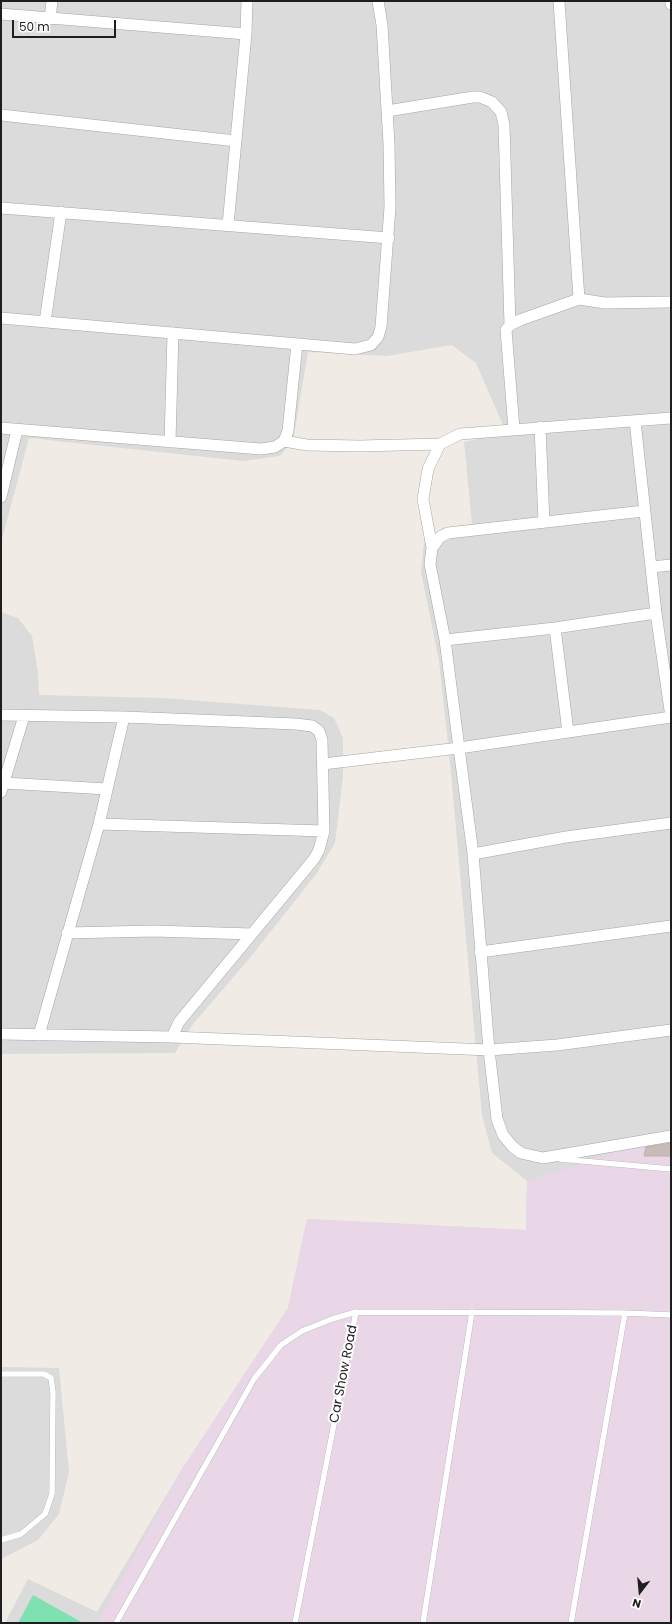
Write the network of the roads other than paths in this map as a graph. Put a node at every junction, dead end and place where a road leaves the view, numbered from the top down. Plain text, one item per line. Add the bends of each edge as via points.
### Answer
1 (52, 1) edge
2 (247, 1) edge
3 (378, 1) edge
4 (559, 1) edge
5 (670, 1) edge
6 (671, 4) edge
7 (1, 14) edge
8 (50, 19) junction
9 (246, 34) junction
10 (387, 111) junction
11 (1, 115) edge
12 (236, 141) junction
13 (1, 208) edge
14 (61, 212) junction
15 (228, 226) junction
16 (389, 238) junction
17 (579, 298) junction
18 (671, 302) edge
19 (1, 318) edge
20 (45, 322) junction
21 (510, 325) junction
22 (172, 333) junction
23 (297, 344) junction
24 (671, 418) edge
25 (635, 421) junction
26 (540, 427) junction
27 (1, 428) edge
28 (514, 429) junction
29 (17, 430) junction
30 (170, 442) junction
31 (284, 442) junction
32 (440, 444) junction
33 (1, 497) edge
34 (644, 511) junction
35 (544, 522) junction
36 (432, 548) junction
37 (671, 565) edge
38 (651, 567) junction
39 (656, 613) junction
40 (555, 628) junction
41 (444, 640) junction
42 (1, 715) edge
43 (24, 716) junction
44 (124, 717) junction
45 (671, 717) edge
46 (568, 732) junction
47 (459, 748) junction
48 (323, 764) junction
49 (2, 787) edge
50 (108, 789) junction
51 (671, 823) edge
52 (99, 824) junction
53 (324, 831) junction
54 (473, 854) junction
55 (671, 926) edge
56 (67, 933) junction
57 (252, 934) junction
58 (480, 952) junction
59 (671, 1030) edge
60 (1, 1034) edge
61 (39, 1036) junction
62 (172, 1037) junction
63 (489, 1050) junction
64 (671, 1136) edge
65 (543, 1158) junction
66 (671, 1169) edge
67 (356, 1312) junction
68 (472, 1312) junction
69 (625, 1313) junction
70 (671, 1315) edge
71 (1, 1374) edge
72 (1, 1540) edge
73 (116, 1623) edge
74 (295, 1623) edge
75 (423, 1623) edge
76 (571, 1623) edge

1 - 8 street
2 - 9 street
3 - 10 street via 382,25
4 - 17 street
5 - 6 street
7 - 8 street
8 - 9 street
9 - 12 street
10 - 16 street
10 - 21 street via 473,97 486,99 501,112 504,125
11 - 12 street
12 - 15 street
13 - 14 street
14 - 15 street
14 - 20 street
15 - 16 street
16 - 23 street via 381,327 375,341 360,348
17 - 18 street via 605,303
17 - 21 street
19 - 20 street
20 - 22 street
21 - 28 street via 506,330 506,338
22 - 23 street
22 - 30 street
23 - 31 street via 288,431
24 - 25 street
25 - 26 street
25 - 34 street
26 - 28 street
26 - 35 street
27 - 29 street
28 - 32 street via 460,434
29 - 30 street
29 - 33 street
30 - 31 street via 261,449
31 - 32 street via 360,446
32 - 36 street via 428,469 423,498
34 - 35 street
34 - 38 street
35 - 36 street via 448,533 440,537
36 - 41 street via 430,564
37 - 38 street
38 - 39 street
39 - 40 street
39 - 45 street
40 - 41 street
40 - 46 street
41 - 47 street
42 - 43 street
43 - 44 street
43 - 49 street
44 - 48 street via 312,726 319,731 322,740
44 - 50 street
45 - 46 street
46 - 47 street
47 - 48 street
47 - 54 street
48 - 53 street
49 - 50 street
50 - 52 street
51 - 54 street via 566,837
52 - 53 street
52 - 56 street
53 - 57 street via 323,842 314,859
54 - 58 street
55 - 58 street
56 - 57 street via 154,931
56 - 61 street
57 - 62 street via 179,1022
58 - 63 street
59 - 63 street via 558,1046
60 - 61 street
61 - 62 street
62 - 63 street
63 - 65 street via 497,1119 503,1135 520,1153
64 - 65 street
65 - 66 lane
67 - 68 lane
67 - 73 lane, Car Show Road via 302,1331 281,1345 254,1379
67 - 74 lane, Car Show Road
68 - 69 lane
68 - 75 lane
69 - 70 lane
69 - 76 lane
71 - 72 lane via 44,1374 50,1378 53,1408 52,1494 45,1514 21,1534

